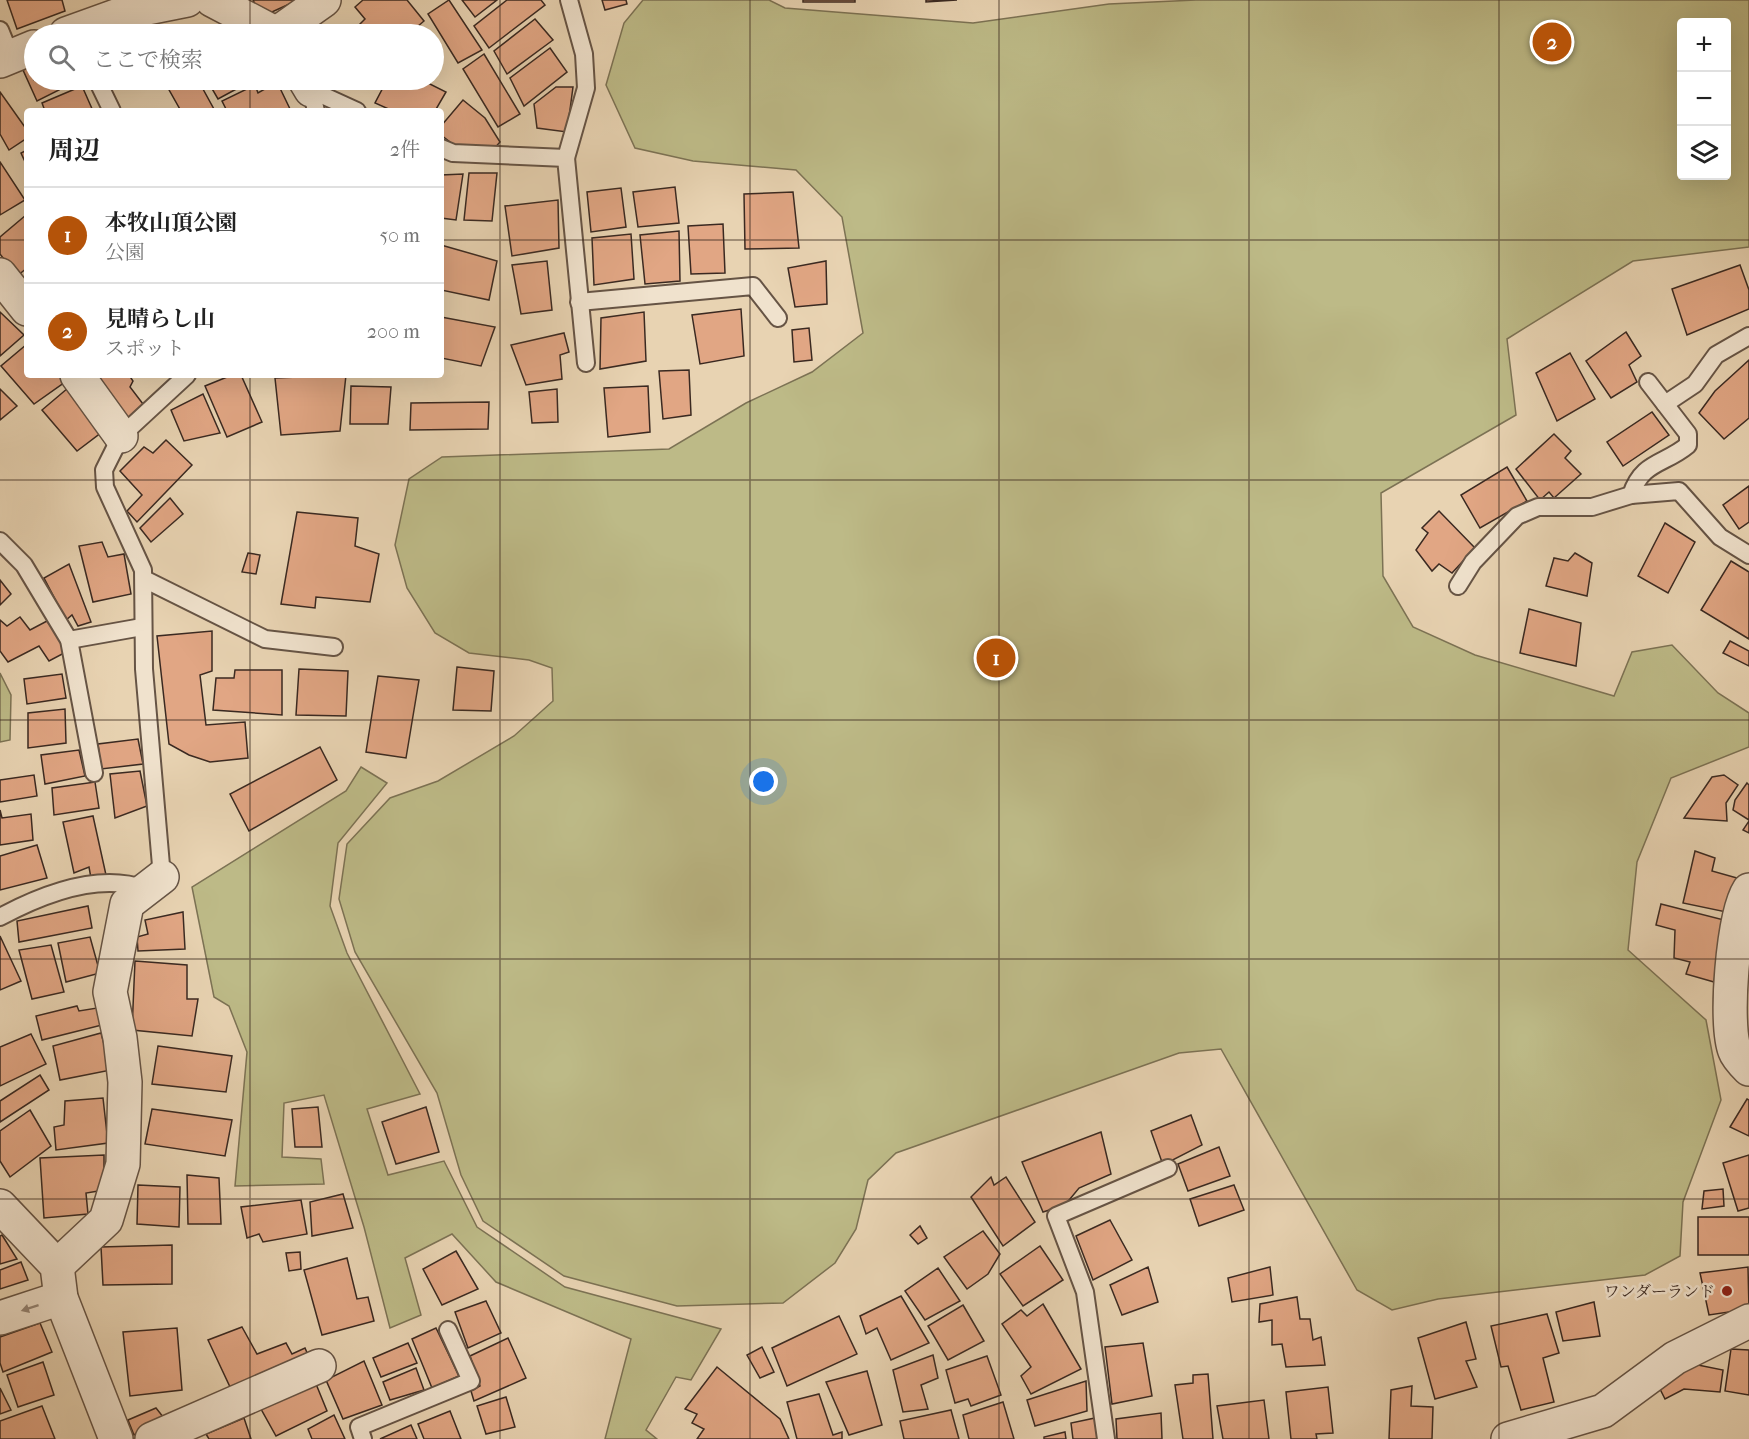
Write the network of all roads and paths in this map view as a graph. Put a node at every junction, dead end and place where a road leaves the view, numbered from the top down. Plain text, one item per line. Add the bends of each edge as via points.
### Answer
1 (187, 0) edge
2 (212, 0) edge
3 (324, 0) edge
4 (569, 0) edge
5 (96, 24) edge
6 (258, 24) edge
7 (291, 24) edge
8 (102, 90) edge
9 (311, 94) edge
10 (111, 108) edge
11 (349, 108) edge
12 (444, 149) edge
13 (566, 158) junction
14 (0, 275) edge
15 (579, 302) junction
16 (24, 305) edge
17 (778, 318) dead end
18 (1749, 336) edge
19 (586, 363) dead end
20 (79, 378) edge
21 (185, 378) edge
22 (1648, 382) dead end
23 (1665, 404) junction
24 (121, 436) junction
25 (1631, 495) junction
26 (0, 541) edge
27 (1749, 555) edge
28 (144, 579) junction
29 (1458, 586) dead end
30 (142, 627) junction
31 (69, 640) junction
32 (334, 647) dead end
33 (94, 773) dead end
34 (154, 883) junction
35 (1749, 890) edge
36 (0, 917) edge
37 (1749, 1069) edge
38 (1168, 1168) dead end
39 (0, 1206) edge
40 (57, 1266) junction
41 (61, 1298) junction
42 (0, 1318) edge
43 (1749, 1321) edge
44 (448, 1330) dead end
45 (319, 1366) dead end
46 (116, 1439) edge
47 (152, 1439) edge
48 (363, 1439) edge
49 (1106, 1439) edge
50 (1508, 1439) edge

1 - 5 street via 127,12
2 - 6 street
3 - 7 street
4 - 13 lane via 584,54 586,88
8 - 10 lane
9 - 11 lane
12 - 13 lane via 453,153
13 - 15 lane
14 - 16 street
15 - 17 lane via 753,286
15 - 19 lane
18 - 23 lane via 1716,355 1695,384
20 - 24 street
21 - 24 lane
22 - 23 lane
23 - 25 lane via 1688,434 1688,445 1651,465 1636,479
24 - 28 lane via 104,470 105,487 128,533
25 - 27 lane via 1679,491 1720,537
25 - 29 lane via 1592,507 1538,507 1517,516 1473,562
26 - 31 lane via 24,565
28 - 30 lane
28 - 32 lane via 265,639
30 - 31 lane
30 - 34 lane
31 - 33 lane
34 - 36 lane via 76,886 30,901
34 - 40 street via 127,904 110,992 125,1082 123,1164 106,1220
35 - 37 street via 1734,937 1731,1030 1735,1052
38 - 49 lane via 1056,1216 1085,1292
39 - 40 street
40 - 41 street
41 -> 42 street
41 - 46 street
43 - 50 street via 1675,1358 1603,1411
44 - 48 lane via 471,1381 359,1427
45 - 47 street

